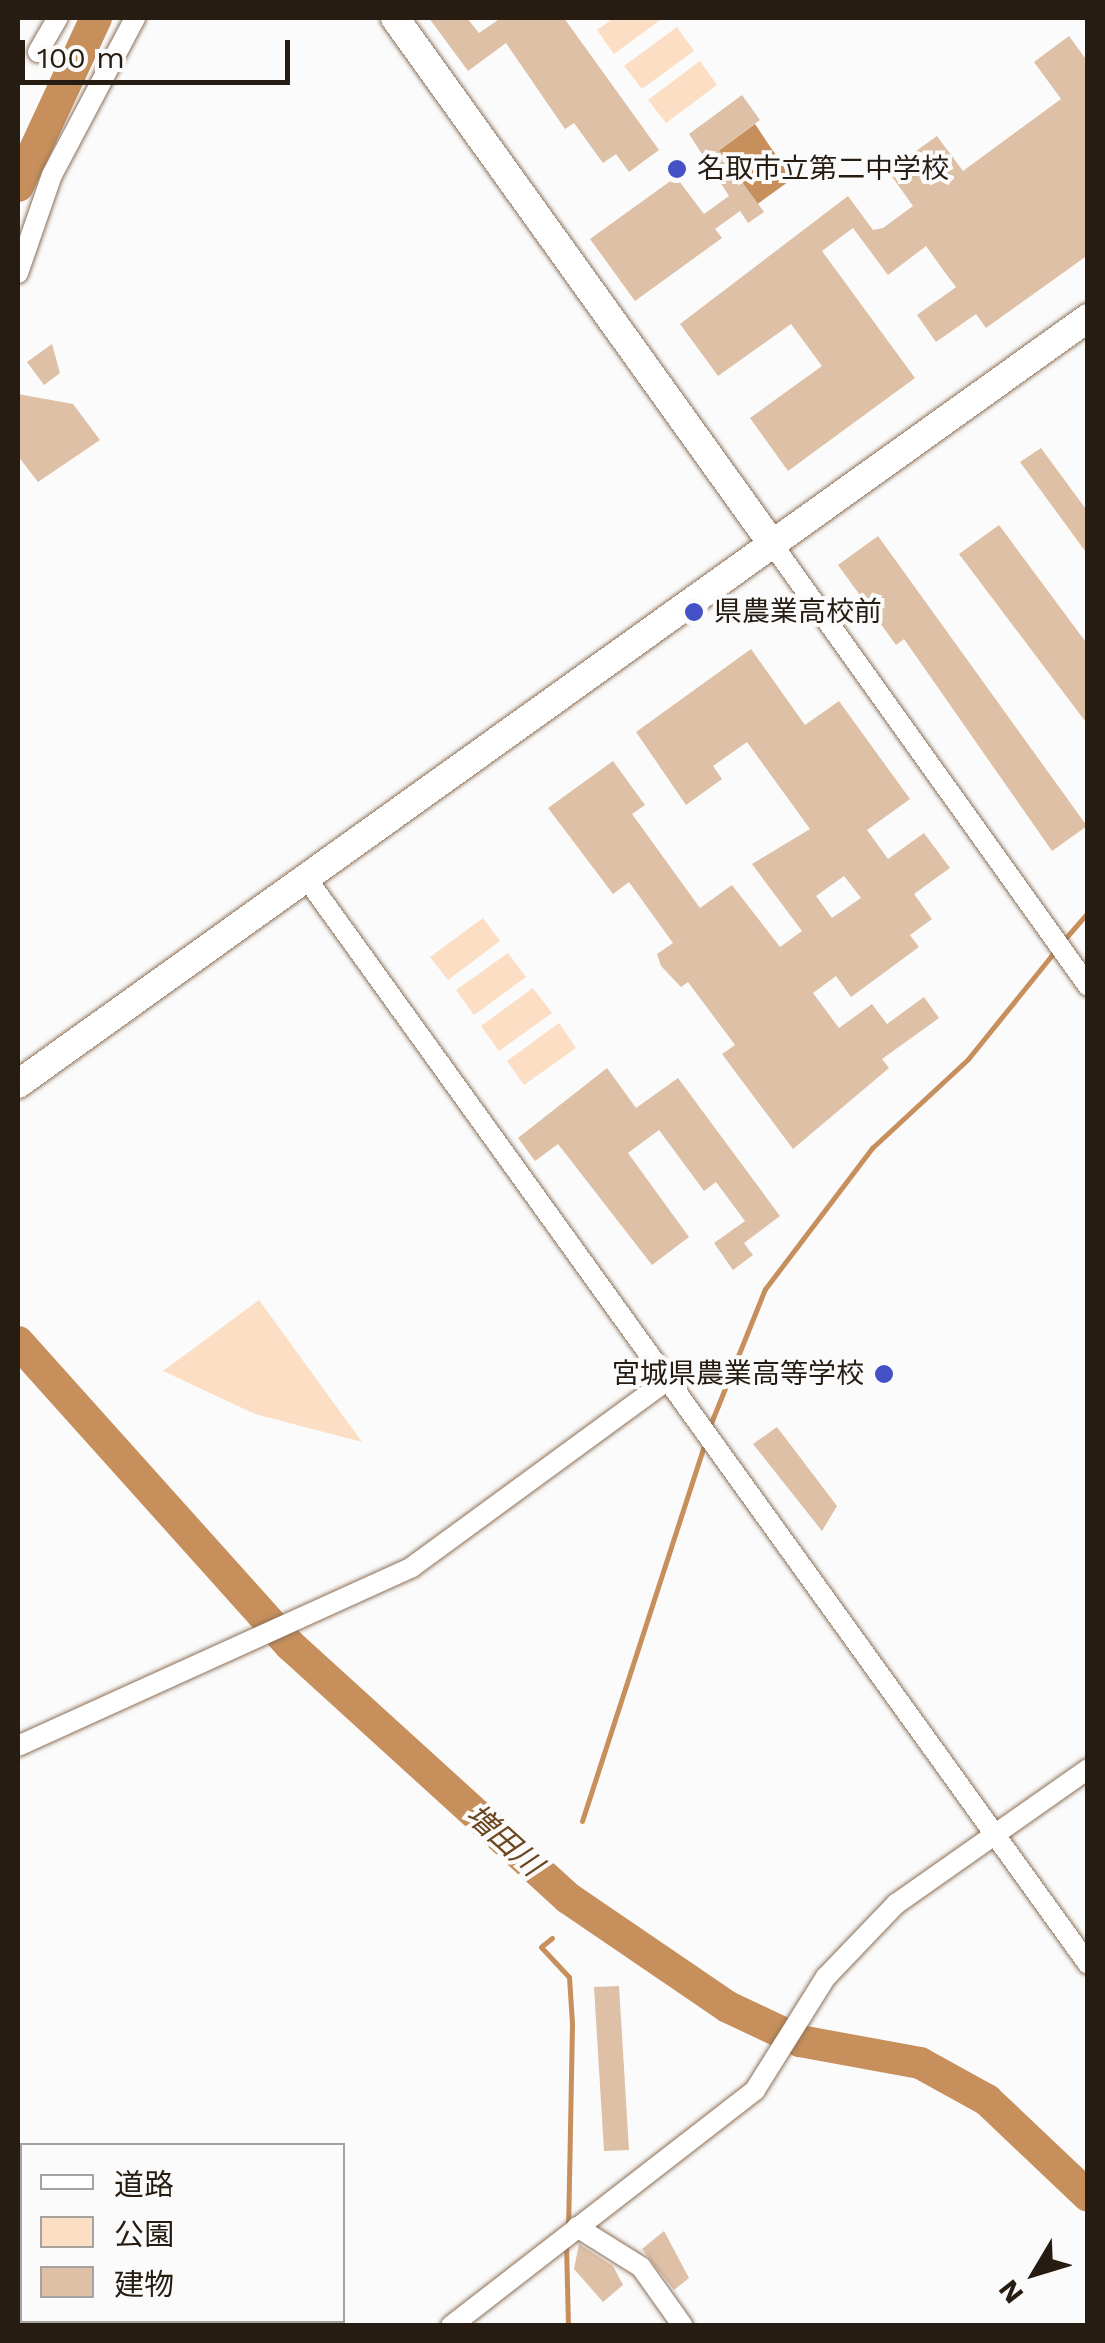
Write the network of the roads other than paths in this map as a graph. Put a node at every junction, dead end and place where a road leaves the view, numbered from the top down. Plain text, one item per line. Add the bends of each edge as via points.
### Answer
1 (58, 18) edge
2 (135, 18) edge
3 (395, 18) edge
4 (38, 52) dead end
5 (18, 273) edge
6 (1088, 318) edge
7 (773, 545) junction
8 (307, 879) junction
9 (1088, 986) edge
10 (18, 1084) edge
11 (670, 1378) junction
12 (18, 1746) edge
13 (1088, 1769) edge
14 (994, 1835) junction
15 (1088, 1964) edge
16 (570, 2232) junction
17 (451, 2326) edge
18 (683, 2326) edge

1 - 4 street
2 - 5 street via 52,176
3 - 7 street
6 - 7 street
7 - 8 street
7 - 9 street
8 - 10 street
8 - 11 street
11 - 12 street via 412,1567
11 - 14 street
13 - 14 street
14 - 15 street
14 - 16 street via 854,1941 755,2090
16 - 17 street
16 - 18 street via 641,2267

